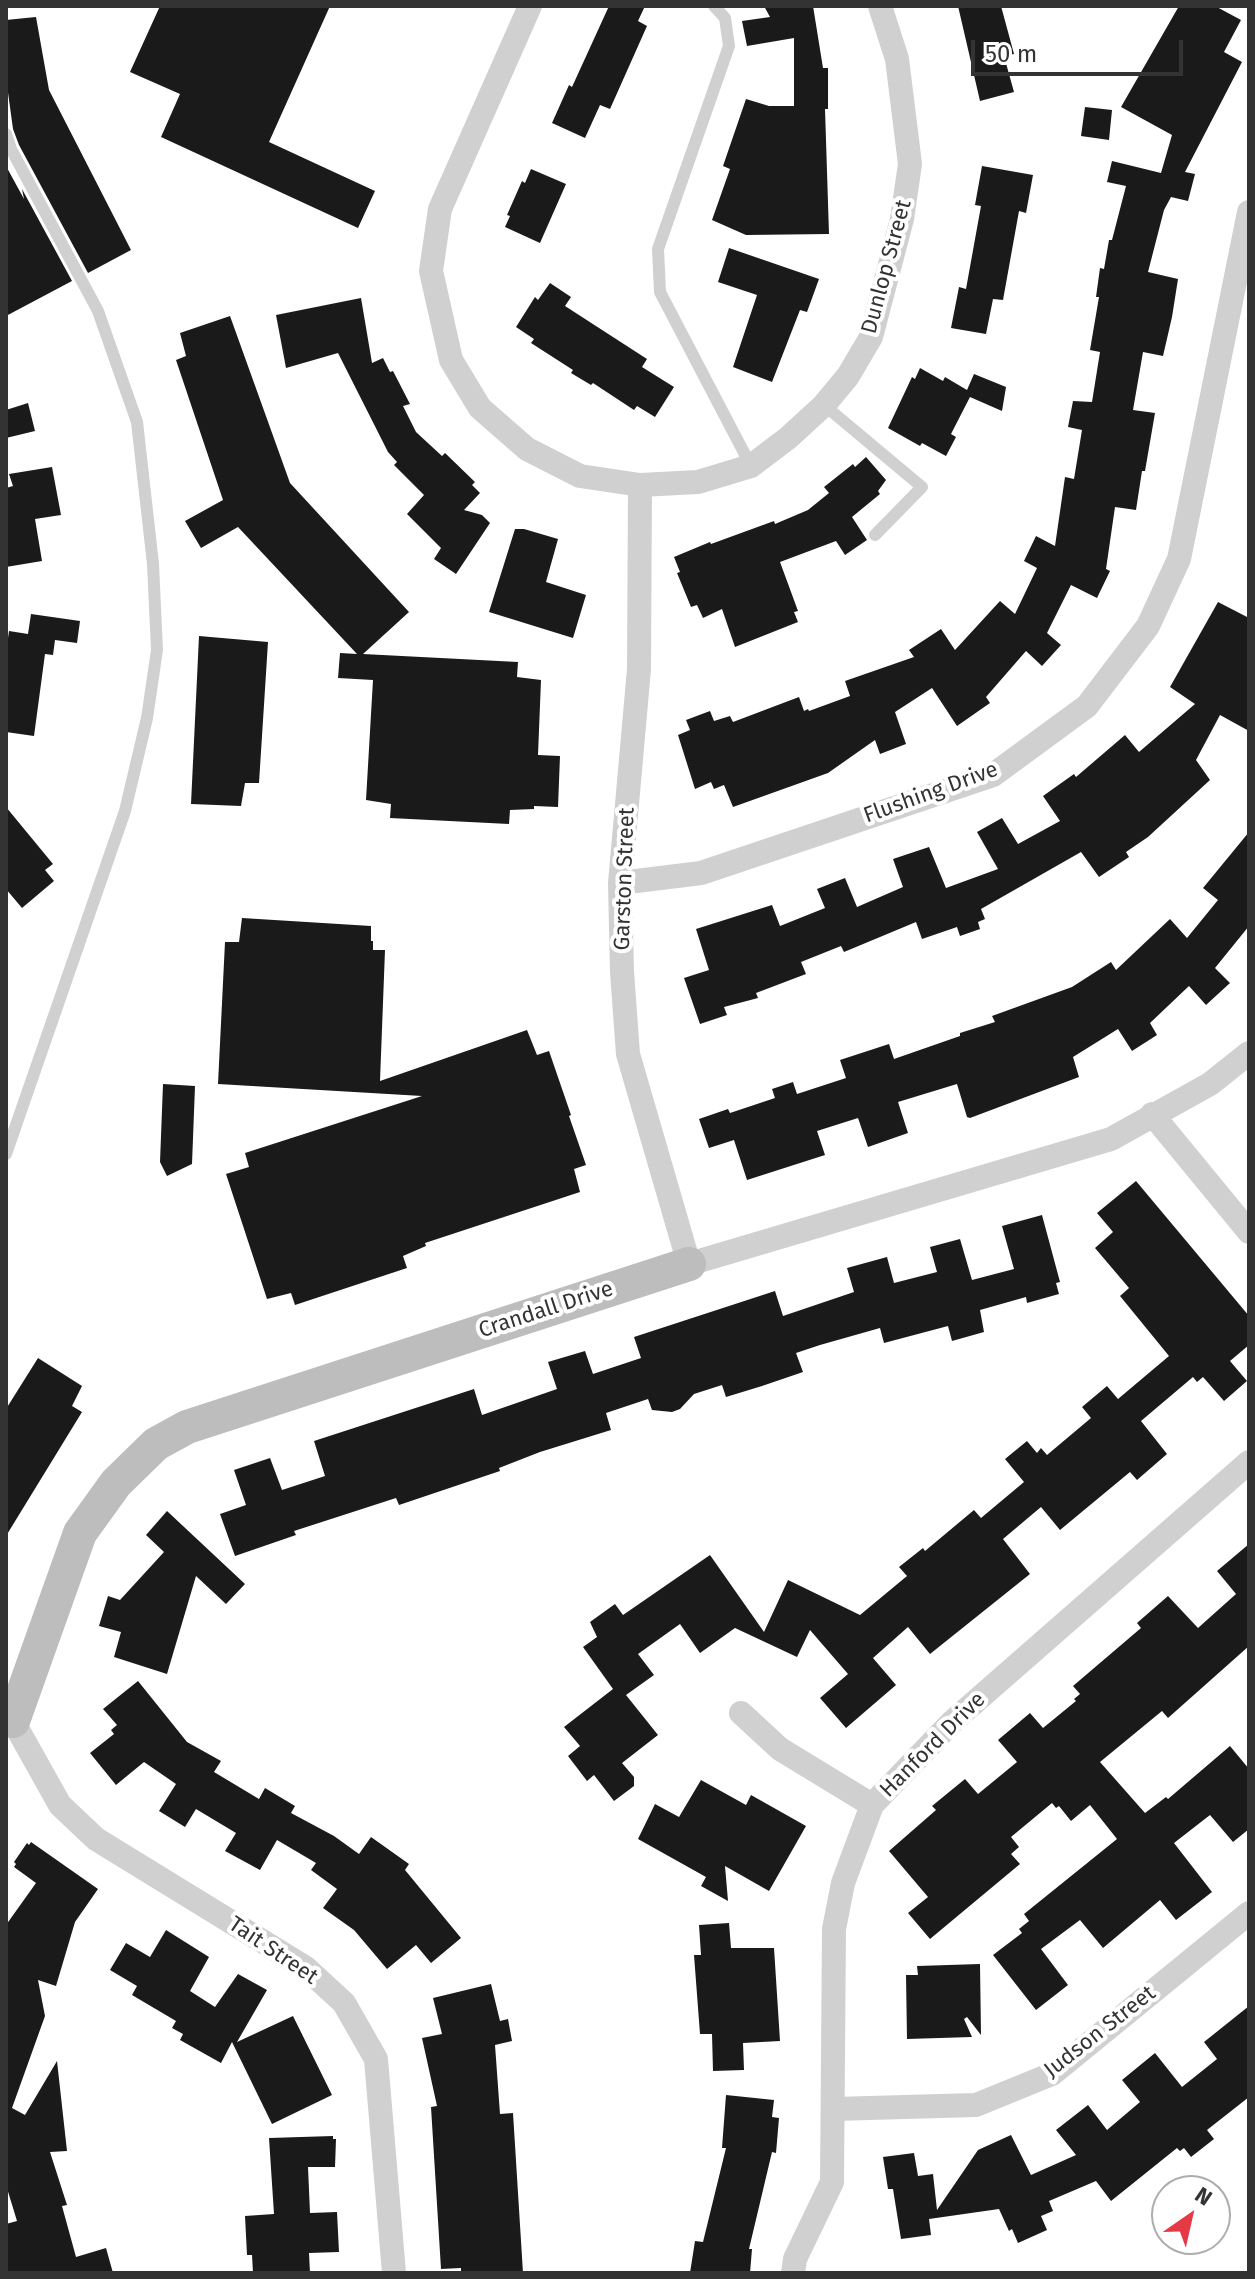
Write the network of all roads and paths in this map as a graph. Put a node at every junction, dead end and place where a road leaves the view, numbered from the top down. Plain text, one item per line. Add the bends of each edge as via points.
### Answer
1 (530, 6) edge
2 (714, 6) edge
3 (880, 6) edge
4 (6, 134) edge
5 (1249, 212) edge
6 (824, 405) junction
7 (751, 466) junction
8 (640, 485) junction
9 (875, 535) dead end
10 (620, 883) junction
11 (1249, 1053) edge
12 (1152, 1114) junction
13 (6, 1154) edge
14 (1249, 1232) edge
15 (689, 1264) junction
16 (1249, 1462) edge
17 (741, 1713) dead end
18 (8, 1725) edge
19 (872, 1805) junction
20 (1249, 1913) edge
21 (834, 2109) junction
22 (394, 2273) edge
23 (793, 2273) edge

1 - 8 street, Dunlop Street via 440,209 431,271 434,286 451,360 480,408 527,449 580,476
2 - 7 lane via 725,18 729,46 658,249 660,292
3 - 6 street, Dunlop Street via 897,59 910,164 902,219 871,337
4 - 13 lane via 98,311 137,422 157,650 125,811
5 - 10 street, Flushing Drive via 1179,559 1148,626 1087,706 993,775 701,873
6 - 7 street, Dunlop Street
6 - 9 lane via 922,487
7 - 8 street, Dunlop Street via 698,482
8 - 10 street, Garston Street via 639,669
10 - 15 street, Garston Street via 628,1054
11 - 12 street, Crandall Drive via 1210,1084
12 - 14 street
12 - 15 street, Crandall Drive via 1111,1139
15 - 18 street, Crandall Drive via 187,1427 156,1444 116,1483 80,1533
16 - 19 street, Hanford Drive via 952,1722
17 - 19 street via 780,1749
18 - 22 street, Tait Street via 60,1805 96,1839 306,1968 344,2003 376,2059
19 - 21 street, Hanford Drive via 843,1883 834,1929
20 - 21 street, Judson Street via 1052,2074 976,2105
21 - 23 street, Hanford Drive via 832,2182

